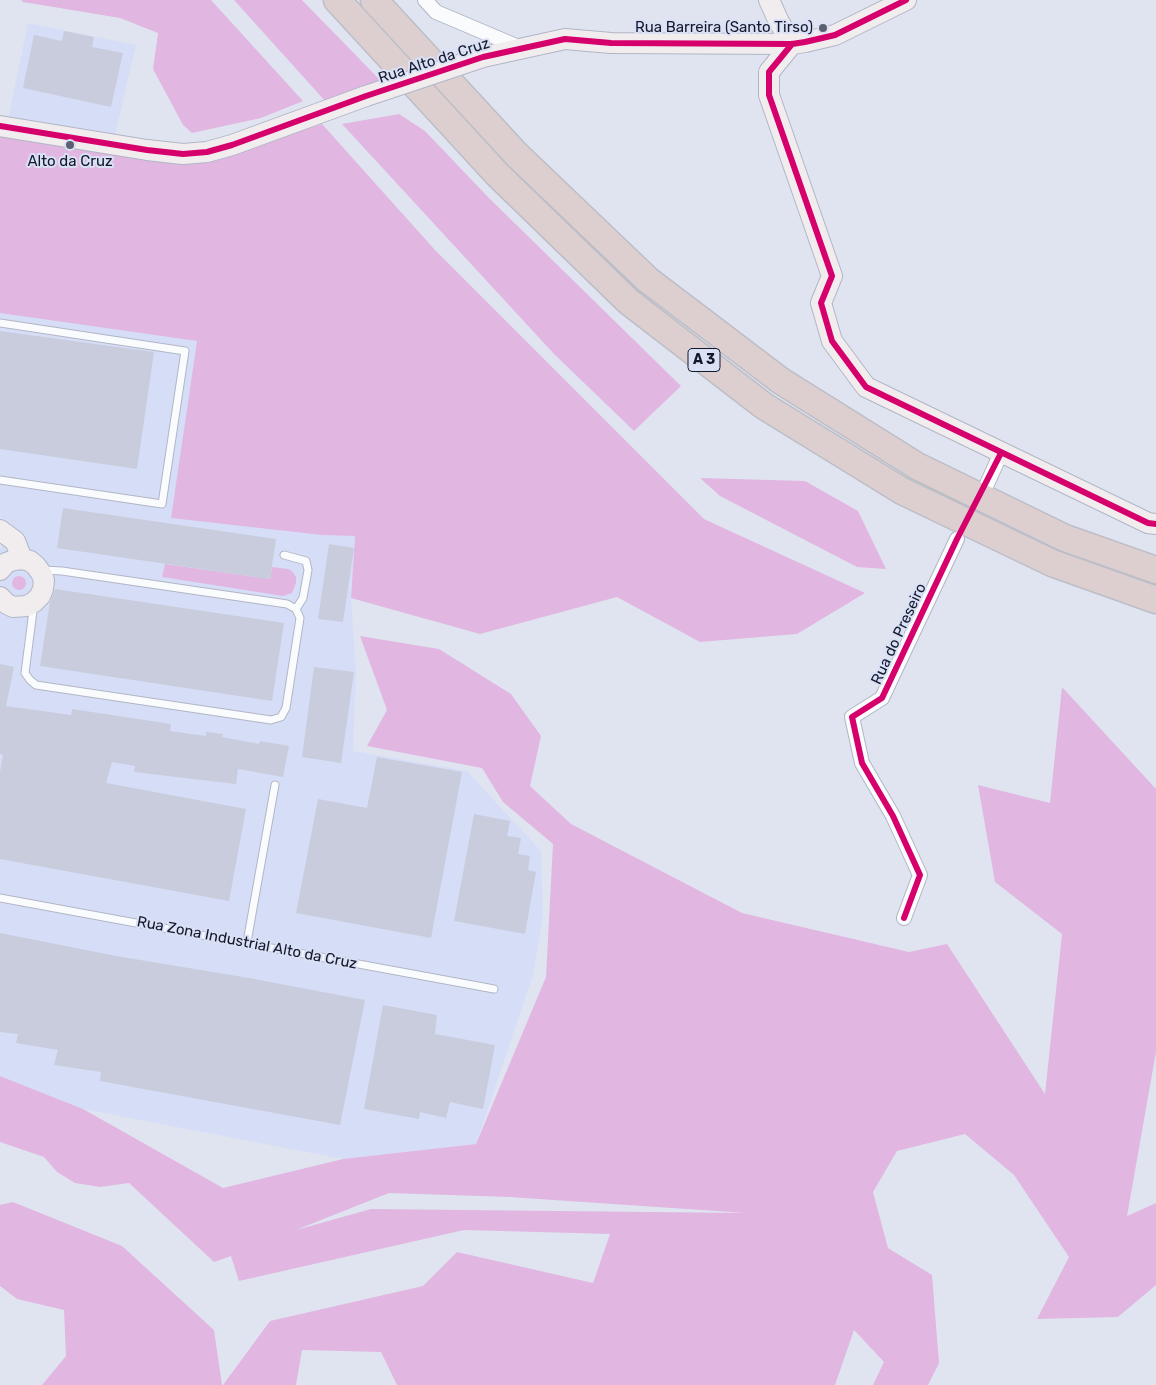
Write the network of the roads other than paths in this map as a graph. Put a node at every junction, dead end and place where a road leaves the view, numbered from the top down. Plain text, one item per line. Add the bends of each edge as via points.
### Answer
1 (337, 0) edge
2 (374, 0) edge
3 (425, 0) edge
4 (769, 0) edge
5 (906, 0) edge
6 (792, 44) junction
7 (521, 48) junction
8 (0, 126) edge
9 (0, 323) edge
10 (1001, 453) junction
11 (0, 480) edge
12 (987, 484) dead end
13 (1156, 524) edge
14 (0, 530) edge
15 (957, 539) dead end
16 (284, 555) dead end
17 (22, 559) junction
18 (0, 570) edge
19 (1156, 570) edge
20 (40, 571) junction
21 (1156, 600) edge
22 (1, 602) edge
23 (31, 604) junction
24 (296, 609) junction
25 (275, 786) dead end
26 (0, 898) edge
27 (904, 918) dead end
28 (247, 942) junction
29 (494, 990) dead end

1 - 21 highway, A 3 via 497,174 629,302 764,406 902,491 1052,563
2 - 19 highway, A 3 via 517,155 648,280 781,381 917,466 1065,538
3 - 7 street via 436,12
4 - 6 street
5 - 6 street, Rua Alto da Cruz via 835,35
6 - 7 street, Rua Alto da Cruz via 611,43 565,39
6 - 10 street via 769,72 769,96 832,276 822,303 832,340 866,387
7 - 8 street, Rua Alto da Cruz, bridge via 483,57 207,152 183,154 147,150
9 - 11 lane via 186,351 162,504
10 - 12 street
10 - 13 street
14 - 17 street via 14,541
15 - 27 street, Rua do Preseiro via 882,698 852,717 862,763 893,816 920,874
16 - 24 lane via 306,561 308,570 303,598
17 - 18 street via 6,563
17 - 20 street via 30,561
20 - 23 street via 43,589
20 - 24 lane via 47,569 268,601 288,604
22 - 23 street via 13,607
23 - 24 lane via 33,611 25,673 36,685 272,720 281,717 286,708 300,618
25 - 28 lane
26 - 28 lane, Rua Zona Industrial Alto da Cruz
28 - 29 lane, Rua Zona Industrial Alto da Cruz

